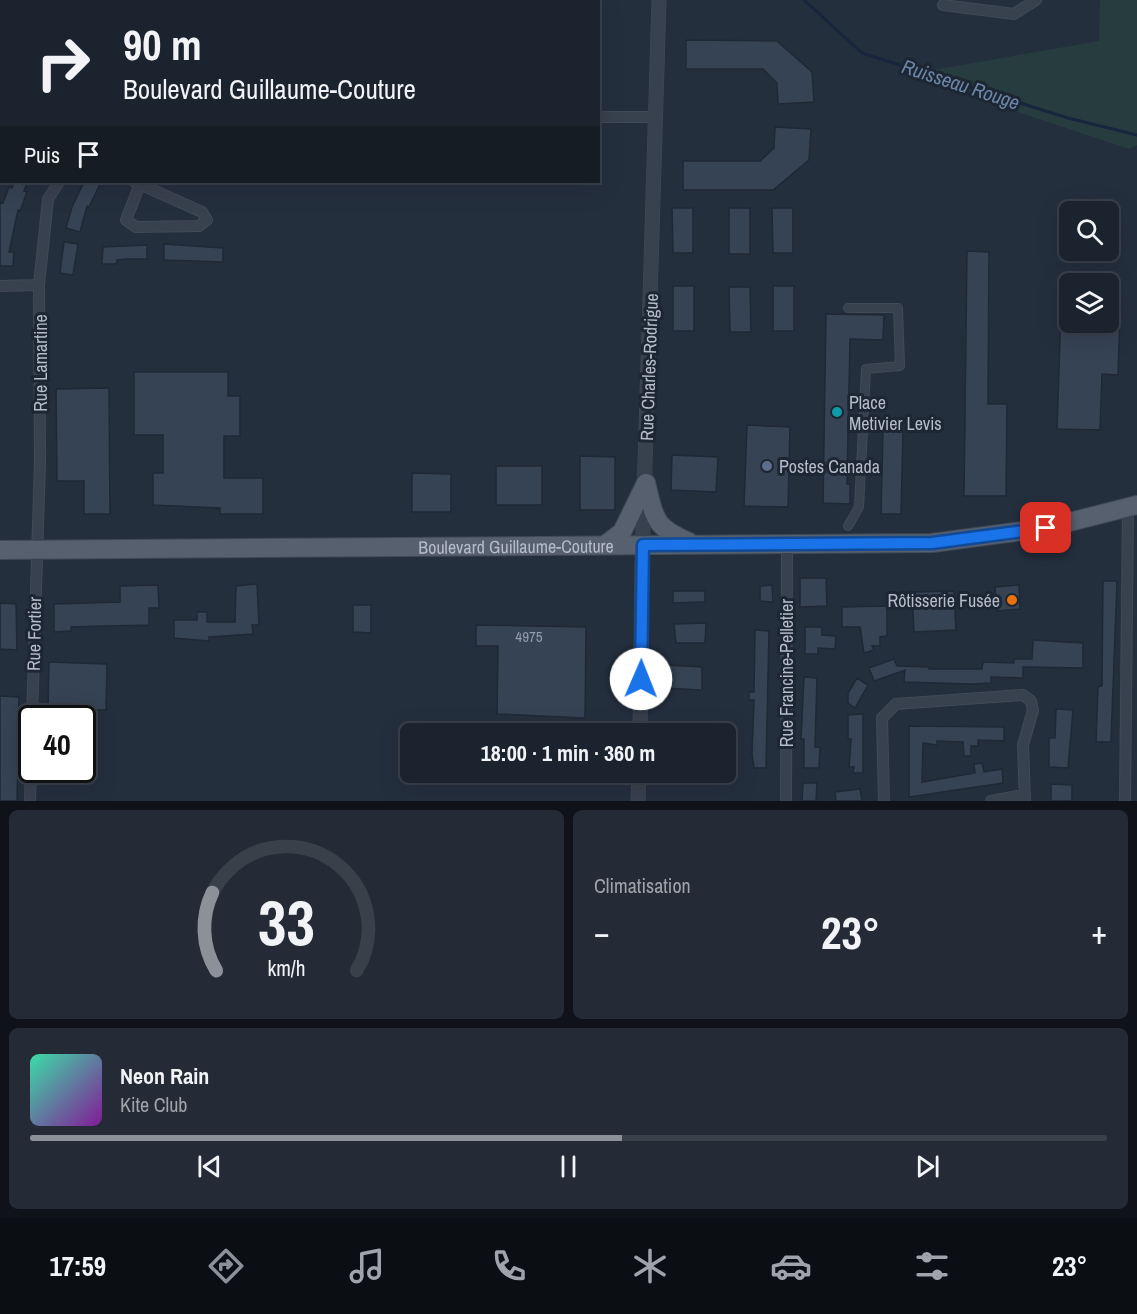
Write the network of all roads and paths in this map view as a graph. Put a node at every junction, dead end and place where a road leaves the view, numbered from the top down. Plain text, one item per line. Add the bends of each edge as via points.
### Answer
1 (659, 0) edge
2 (1036, 0) edge
3 (943, 5) dead end
4 (600, 117) edge
5 (657, 117) junction
6 (58, 183) edge
7 (138, 183) edge
8 (39, 285) junction
9 (0, 286) edge
10 (848, 308) dead end
11 (646, 483) junction
12 (1132, 506) edge
13 (848, 526) dead end
14 (787, 544) junction
15 (605, 545) junction
16 (643, 545) junction
17 (697, 545) junction
18 (36, 549) junction
19 (0, 550) edge
20 (32, 705) edge
21 (640, 723) edge
22 (31, 783) edge
23 (639, 783) edge
24 (1024, 798) edge
25 (30, 801) edge
26 (638, 801) edge
27 (786, 801) edge
28 (884, 801) edge
29 (991, 801) edge
30 (1125, 801) edge

1 - 5 street, Rue Charles-Rodrigue
2 - 3 street via 1014,14
4 - 5 street
5 - 11 street, Rue Charles-Rodrigue
6 - 8 street, Rue Lamartine via 48,199
7 - 7 street via 126,220 136,227 200,226 207,220 202,212
8 - 9 street
8 - 18 street, Rue Lamartine
10 - 13 street via 898,308 900,366 866,369 860,507
11 - 15 main road via 622,532
11 - 16 street, Rue Charles-Rodrigue
11 - 17 main road via 655,520 667,532
12 - 14 main road, Boulevard Guillaume-Couture via 1046,528 932,543
12 - 30 street
14 - 17 main road, Boulevard Guillaume-Couture
14 - 27 street, Rue Francine-Pelletier
15 - 16 main road, Boulevard Guillaume-Couture
15 - 18 main road, Boulevard Guillaume-Couture
16 - 17 main road, Boulevard Guillaume-Couture
16 - 21 street, Rue Charles-Rodrigue
18 - 19 main road, Boulevard Guillaume-Couture
18 - 20 street, Rue Fortier
22 - 25 street
23 - 26 street
24 - 28 street via 1023,745 1033,710 1031,701 1023,695 896,704 888,710 882,718
24 - 29 street

